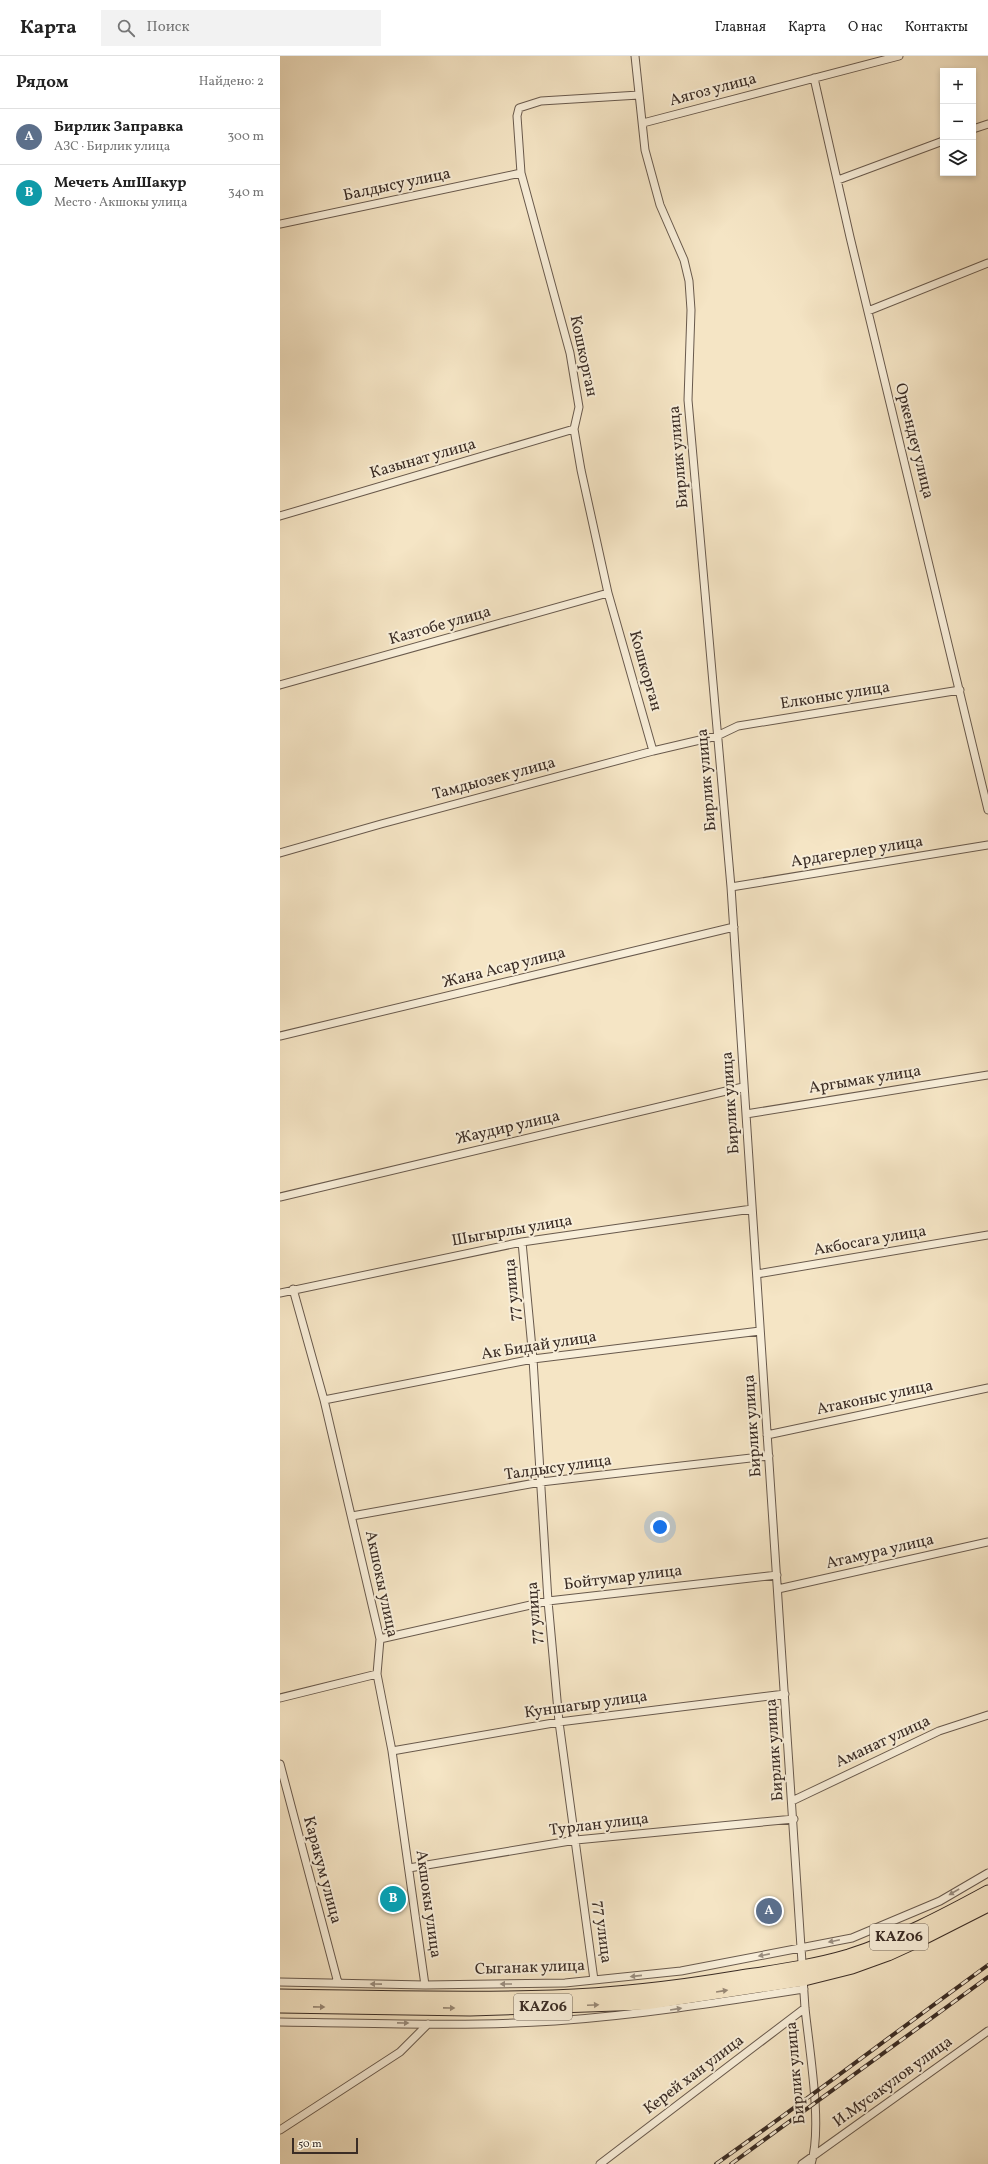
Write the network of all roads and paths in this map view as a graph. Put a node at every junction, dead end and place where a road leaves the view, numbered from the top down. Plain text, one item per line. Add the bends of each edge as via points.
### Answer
1 (635, 56) edge
2 (899, 56) edge
3 (814, 78) junction
4 (639, 95) junction
5 (643, 123) junction
6 (988, 124) edge
7 (976, 128) edge
8 (940, 142) edge
9 (521, 173) junction
10 (838, 180) junction
11 (280, 224) edge
12 (988, 263) edge
13 (868, 312) junction
14 (574, 429) junction
15 (280, 516) edge
16 (608, 593) junction
17 (280, 685) edge
18 (960, 690) junction
19 (717, 736) junction
20 (653, 751) junction
21 (988, 810) edge
22 (988, 845) edge
23 (280, 854) edge
24 (731, 887) junction
25 (734, 927) junction
26 (280, 1036) edge
27 (988, 1075) edge
28 (743, 1087) junction
29 (746, 1114) junction
30 (280, 1197) edge
31 (752, 1209) junction
32 (988, 1235) edge
33 (522, 1242) junction
34 (757, 1274) junction
35 (293, 1289) junction
36 (280, 1293) edge
37 (760, 1331) junction
38 (533, 1359) junction
39 (988, 1388) edge
40 (324, 1400) junction
41 (767, 1435) junction
42 (769, 1456) junction
43 (542, 1482) junction
44 (352, 1516) junction
45 (988, 1542) edge
46 (777, 1575) junction
47 (778, 1589) junction
48 (548, 1601) junction
49 (380, 1639) junction
50 (378, 1674) junction
51 (785, 1694) junction
52 (280, 1698) edge
53 (988, 1716) edge
54 (559, 1722) junction
55 (392, 1751) junction
56 (280, 1764) edge
57 (792, 1801) junction
58 (794, 1819) junction
59 (576, 1840) junction
60 (409, 1868) junction
61 (988, 1873) edge
62 (988, 1892) edge
63 (988, 1905) edge
64 (802, 1948) junction
65 (804, 1978) junction
66 (594, 1980) junction
67 (280, 1982) edge
68 (338, 1983) junction
69 (425, 1985) junction
70 (280, 1996) edge
71 (280, 2006) edge
72 (805, 2008) junction
73 (280, 2022) edge
74 (428, 2024) junction
75 (988, 2031) edge
76 (280, 2130) edge
77 (814, 2156) junction
78 (600, 2164) edge
79 (802, 2164) edge
80 (811, 2164) edge

1 - 4 street, Бирлик улица
2 - 3 street, Аягоз улица
3 - 5 street, Аягоз улица
3 - 10 street, Оркендеу улица
4 - 5 street, Бирлик улица
4 - 9 street, Кошкорган via 541,101 519,108 517,116
5 - 19 street, Бирлик улица via 645,150 660,205 684,260 689,281 691,310 688,400
6 - 7 street
8 - 10 street
9 - 11 street, Балдысу улица
9 - 14 street, Кошкорган via 570,353 579,408
10 - 13 street, Оркендеу улица
12 - 13 street
13 - 18 street, Оркендеу улица
14 - 15 street, Казынат улица
14 - 16 street, Кошкорган
16 - 17 street, Казтобе улица
16 - 20 street, Кошкорган
18 - 19 street, Елконыс улица via 738,726
18 - 21 street, Оркендеу улица
19 - 20 street, Тамдыозек улица
19 - 24 street, Бирлик улица
20 - 23 street, Тамдыозек улица via 381,824
22 - 24 street, Ардагерлер улица
24 - 25 street, Бирлик улица
25 - 26 street, Жана Асар улица
25 - 28 street, Бирлик улица
27 - 29 street, Аргымак улица
28 - 29 street, Бирлик улица
28 - 30 street, Жаудир улица
29 - 31 street, Бирлик улица
31 - 33 street, Шыгырлы улица
31 - 34 street, Бирлик улица
32 - 34 street, Акбосага улица
33 - 35 street, Шыгырлы улица
33 - 38 street, 77 улица
34 - 37 street, Бирлик улица
35 - 36 street, Шыгырлы улица
35 - 40 street, Акшокы улица
37 - 38 street, Ак Бидай улица
37 - 41 street, Бирлик улица
38 - 40 street, Ак Бидай улица
38 - 43 street, 77 улица
39 - 41 street, Атаконыс улица
40 - 44 street, Акшокы улица
41 - 42 street, Бирлик улица
42 - 43 street, Талдысу улица
42 - 46 street, Бирлик улица
43 - 44 street, Талдысу улица
43 - 48 street, 77 улица
44 - 49 street, Акшокы улица
45 - 47 street, Атамура улица
46 - 47 street, Бирлик улица
46 - 48 street, Бойтумар улица
47 - 51 street, Бирлик улица
48 - 49 street, Бойтумар улица
48 - 54 street, 77 улица
49 - 50 street, Акшокы улица
50 - 52 street
50 - 55 street, Акшокы улица
51 - 54 street, Куншагыр улица
51 - 57 street, Бирлик улица
53 - 57 street, Аманат улица via 939,1731
54 - 55 street, Куншагыр улица
54 - 59 street, 77 улица
55 - 60 street, Акшокы улица
56 - 68 street, Каракум улица
57 - 58 street, Бирлик улица
58 - 59 street, Турлан улица
58 - 64 street, Бирлик улица
59 - 60 street, Турлан улица
59 - 66 street, 77 улица
60 - 69 street, Акшокы улица
61 -> 64 street, Сыганак улица via 940,1901 859,1935
62 - 65 highway, KАZ06 via 884,1943 848,1956
63 - 65 highway, KАZ06 via 888,1954
64 - 65 street, Бирлик улица
64 -> 66 street, Сыганак улица via 681,1971
65 - 70 highway, KАZ06 via 555,1997 470,1999
71 -> 65 highway, KАZ06 via 470,2009 630,2004
65 - 72 street, Бирлик улица
74 -> 65 street via 554,2021 644,2014
66 -> 69 street, Сыганак улица via 565,1983
67 - 68 street, Сыганак улица
69 -> 68 street, Сыганак улица
72 - 77 street, Бирлик улица via 814,2104
72 - 78 street, Керей хан улица
73 -> 74 street
74 - 76 street via 400,2052
75 - 77 street, И.Мусакулов улица
77 - 79 street, И.Мусакулов улица
77 - 80 street

